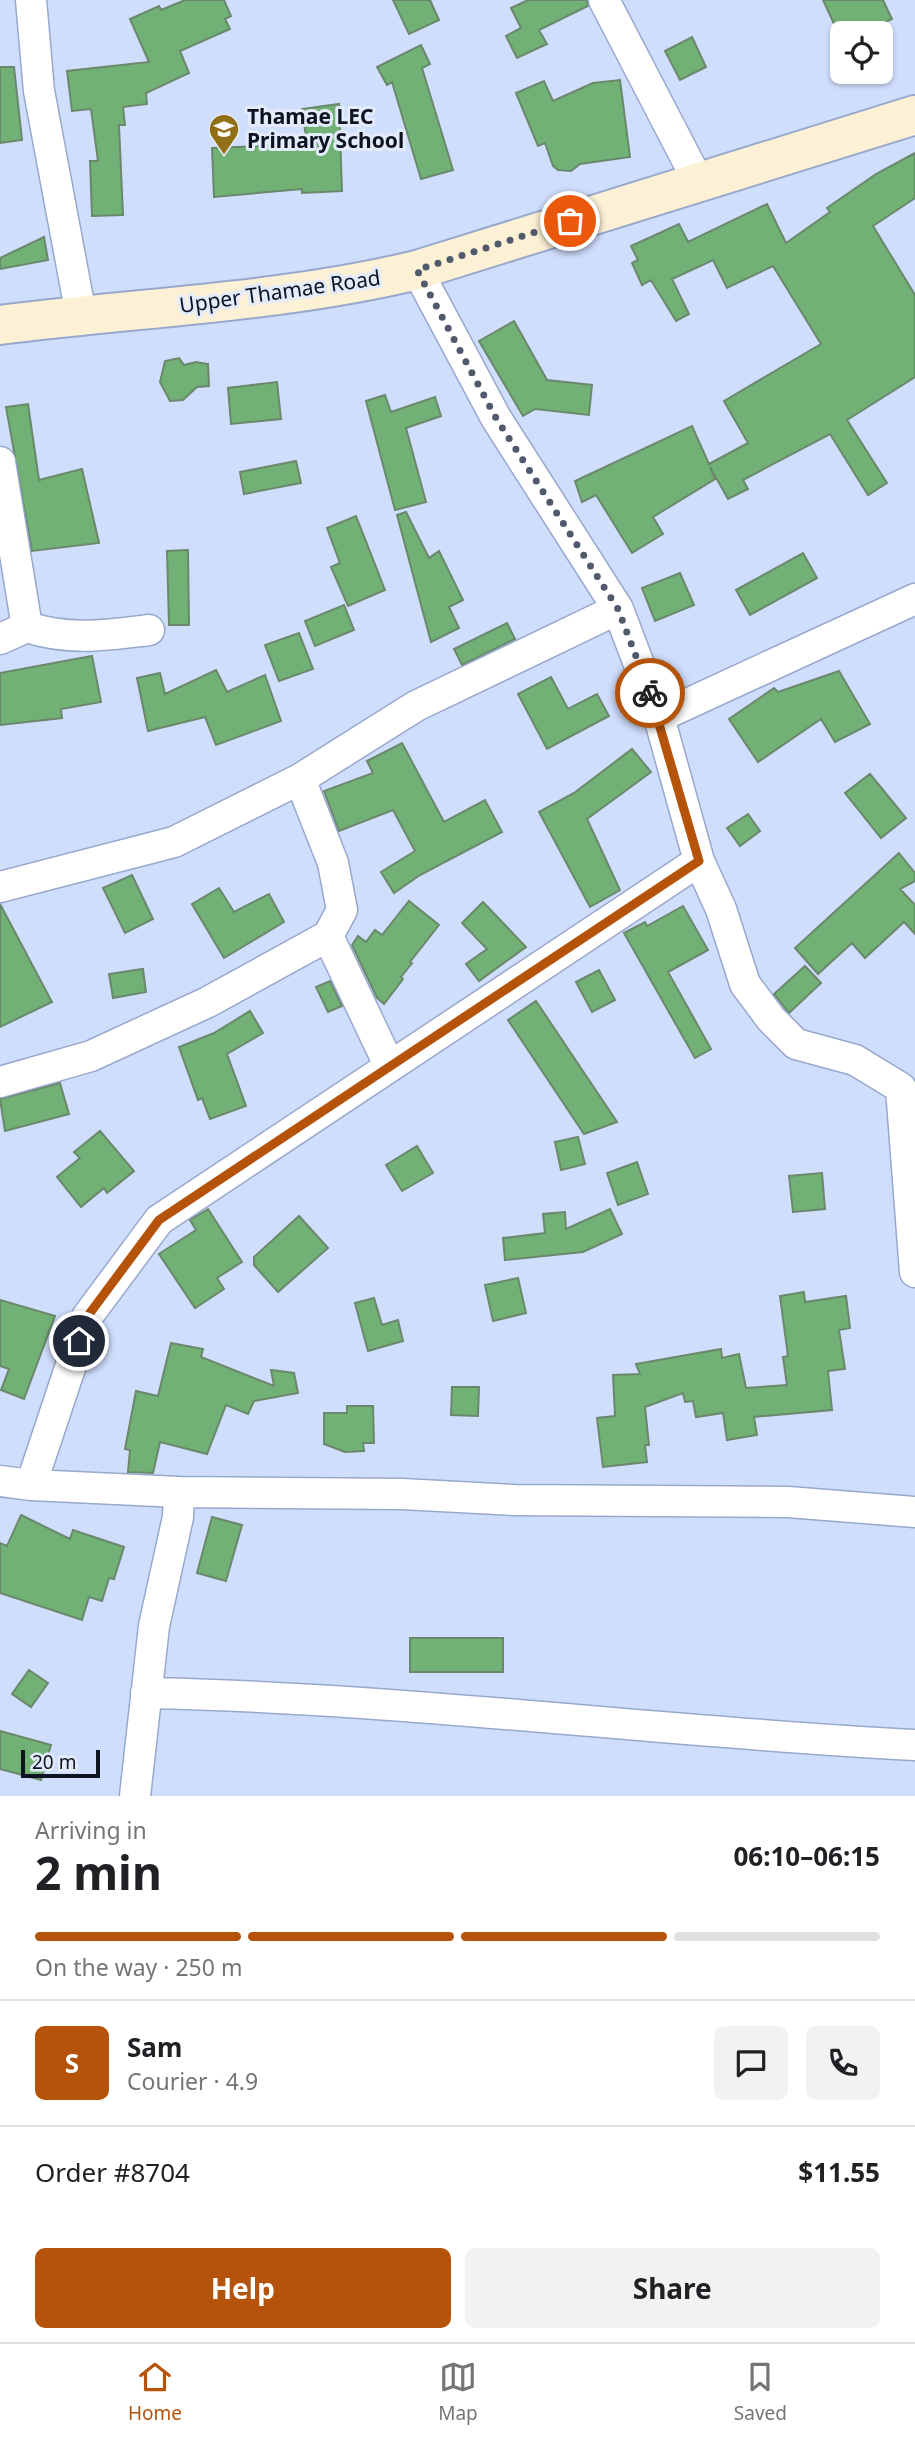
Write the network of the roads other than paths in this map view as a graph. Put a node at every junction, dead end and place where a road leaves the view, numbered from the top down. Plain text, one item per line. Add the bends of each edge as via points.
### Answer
1 (31, 0) edge
2 (604, 0) edge
3 (915, 115) edge
4 (698, 181) junction
5 (417, 270) junction
6 (81, 315) junction
7 (0, 325) edge
8 (0, 462) edge
9 (915, 599) edge
10 (618, 609) junction
11 (149, 630) dead end
12 (13, 633) edge
13 (659, 717) junction
14 (300, 779) junction
15 (699, 861) junction
16 (0, 887) edge
17 (328, 936) junction
18 (389, 1065) junction
19 (0, 1082) edge
20 (915, 1272) edge
21 (0, 1481) edge
22 (31, 1485) junction
23 (179, 1492) junction
24 (915, 1512) edge
25 (146, 1693) junction
26 (915, 1745) edge
27 (135, 1796) edge

1 - 6 street via 39,91
2 - 4 street
3 - 4 street, Upper Thamae Road
4 - 5 street, Upper Thamae Road
5 - 6 street, Upper Thamae Road via 351,286 242,301
5 - 10 street via 496,418
6 - 7 street, Upper Thamae Road
8 - 12 street
9 - 13 street
10 - 13 street
10 - 14 street via 416,706
11 - 12 street via 85,637
13 - 15 street
14 - 16 street via 174,842
14 - 17 street via 333,863 342,910
15 - 18 street
15 - 20 street via 721,909 745,984 771,1019 796,1044 855,1059 901,1088
17 - 18 street
17 - 19 street via 208,1002 91,1056
18 - 22 street via 159,1220 87,1317
21 - 22 street
22 - 23 street
23 - 24 street via 788,1502
23 - 25 street
25 - 26 street via 457,1709 667,1730
25 - 27 street

